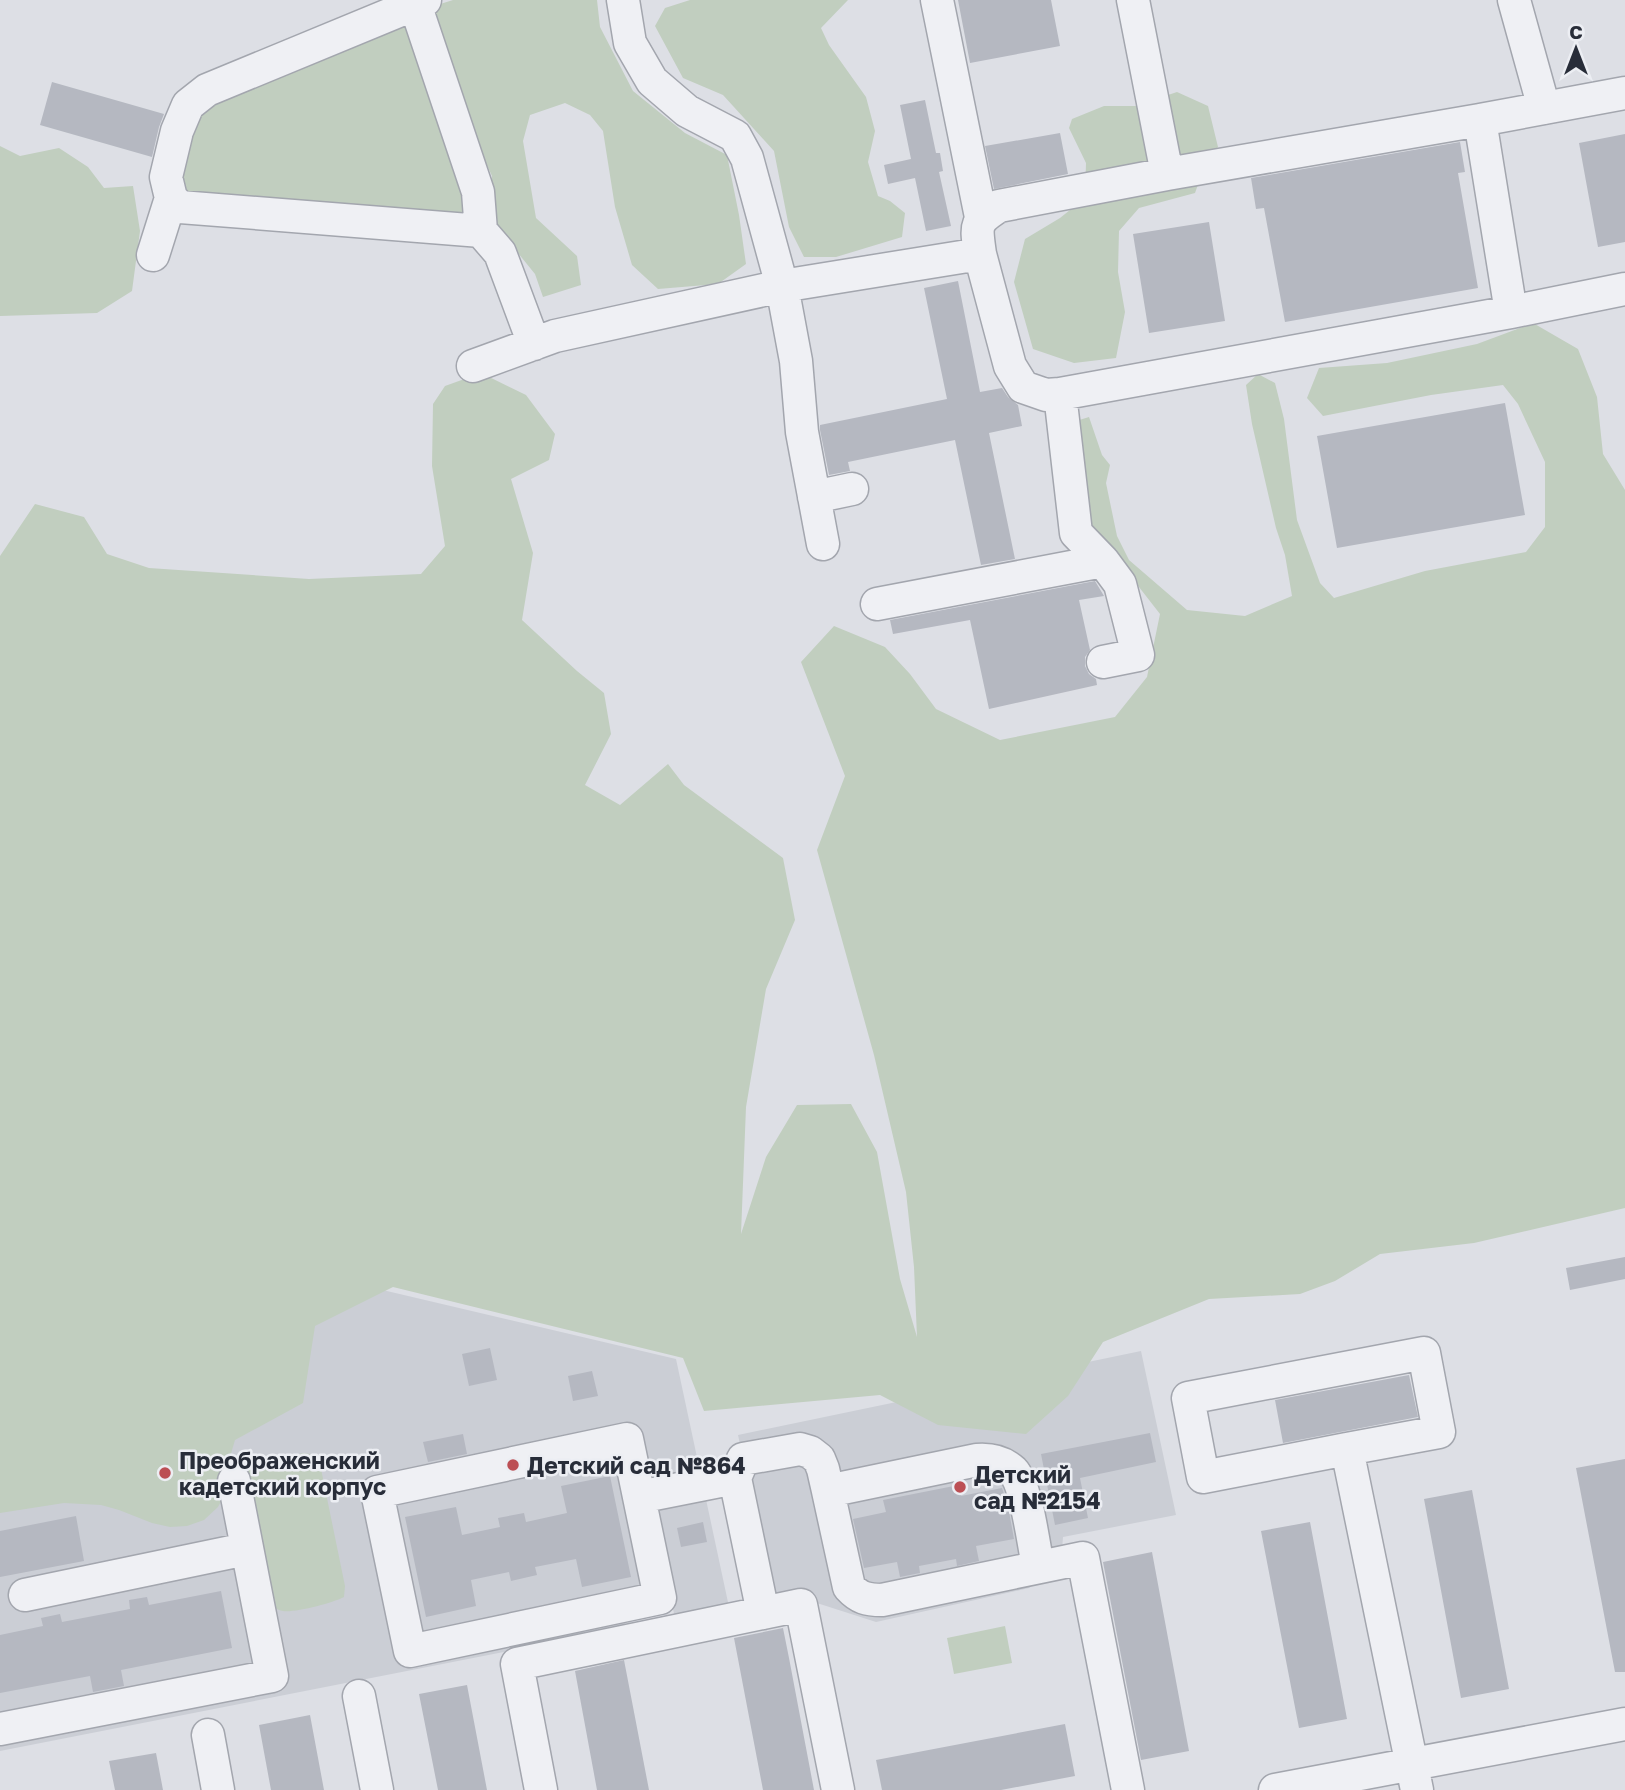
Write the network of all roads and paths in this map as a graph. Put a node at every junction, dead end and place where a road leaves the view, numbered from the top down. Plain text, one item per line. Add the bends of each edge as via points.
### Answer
1 (623, 0) edge
2 (937, 0) edge
3 (1133, 0) edge
4 (1514, 0) edge
5 (420, 2) edge
6 (1625, 93) edge
7 (1544, 108) junction
8 (1480, 120) junction
9 (1167, 174) junction
10 (171, 198) junction
11 (981, 217) junction
12 (481, 231) junction
13 (980, 254) junction
14 (153, 255) dead end
15 (782, 286) junction
16 (1625, 289) edge
17 (1511, 312) junction
18 (534, 344) junction
19 (473, 366) dead end
20 (1060, 394) junction
21 (852, 489) dead end
22 (814, 497) junction
23 (822, 544) dead end
24 (1103, 561) junction
25 (877, 604) dead end
26 (1103, 662) dead end
27 (1347, 1449) junction
28 (735, 1478) junction
29 (234, 1481) dead end
30 (828, 1491) junction
31 (639, 1497) junction
32 (246, 1549) junction
33 (1038, 1567) junction
34 (25, 1595) dead end
35 (763, 1613) junction
36 (359, 1696) dead end
37 (1625, 1724) edge
38 (0, 1729) edge
39 (208, 1735) dead end
40 (1414, 1777) edge
41 (218, 1790) edge
42 (376, 1790) edge
43 (541, 1790) edge
44 (838, 1790) edge
45 (1128, 1790) edge
46 (1275, 1790) edge

1 - 15 street via 630,43 652,81 687,111 736,136 747,158
2 - 11 street
3 - 9 street
4 - 7 street
5 - 10 street via 207,90 188,105 177,131 166,177
5 - 12 street via 478,192
6 - 7 street
7 - 8 street
8 - 9 street
8 - 17 street
9 - 11 street via 999,206
10 - 12 street via 180,207
10 - 14 street
11 - 13 street via 976,231
12 - 18 street via 499,253
13 - 15 street
13 - 20 street via 1010,366 1023,387 1046,395
15 - 18 street
15 - 22 street
16 - 17 street
17 - 20 street
18 - 19 street
20 - 24 street via 1076,533
21 - 22 street
22 - 23 street
24 - 25 street
24 - 26 street via 1120,584 1138,655
27 - 27 street via 1203,1477 1188,1398 1424,1353 1439,1432
27 - 40 street
28 - 30 street via 743,1460 800,1449 819,1459
28 - 31 street
28 - 35 street
29 - 32 street
30 - 33 street via 977,1460 1004,1464 1021,1486
30 - 33 street via 846,1577 857,1596 882,1600
31 - 31 street via 626,1439 376,1492 410,1651 660,1598
32 - 34 street
32 - 38 street via 272,1676
33 - 45 street via 1083,1558
35 - 43 street via 517,1664
35 - 44 street via 801,1605
36 - 42 street
37 - 40 street
39 - 41 street
40 - 46 street

